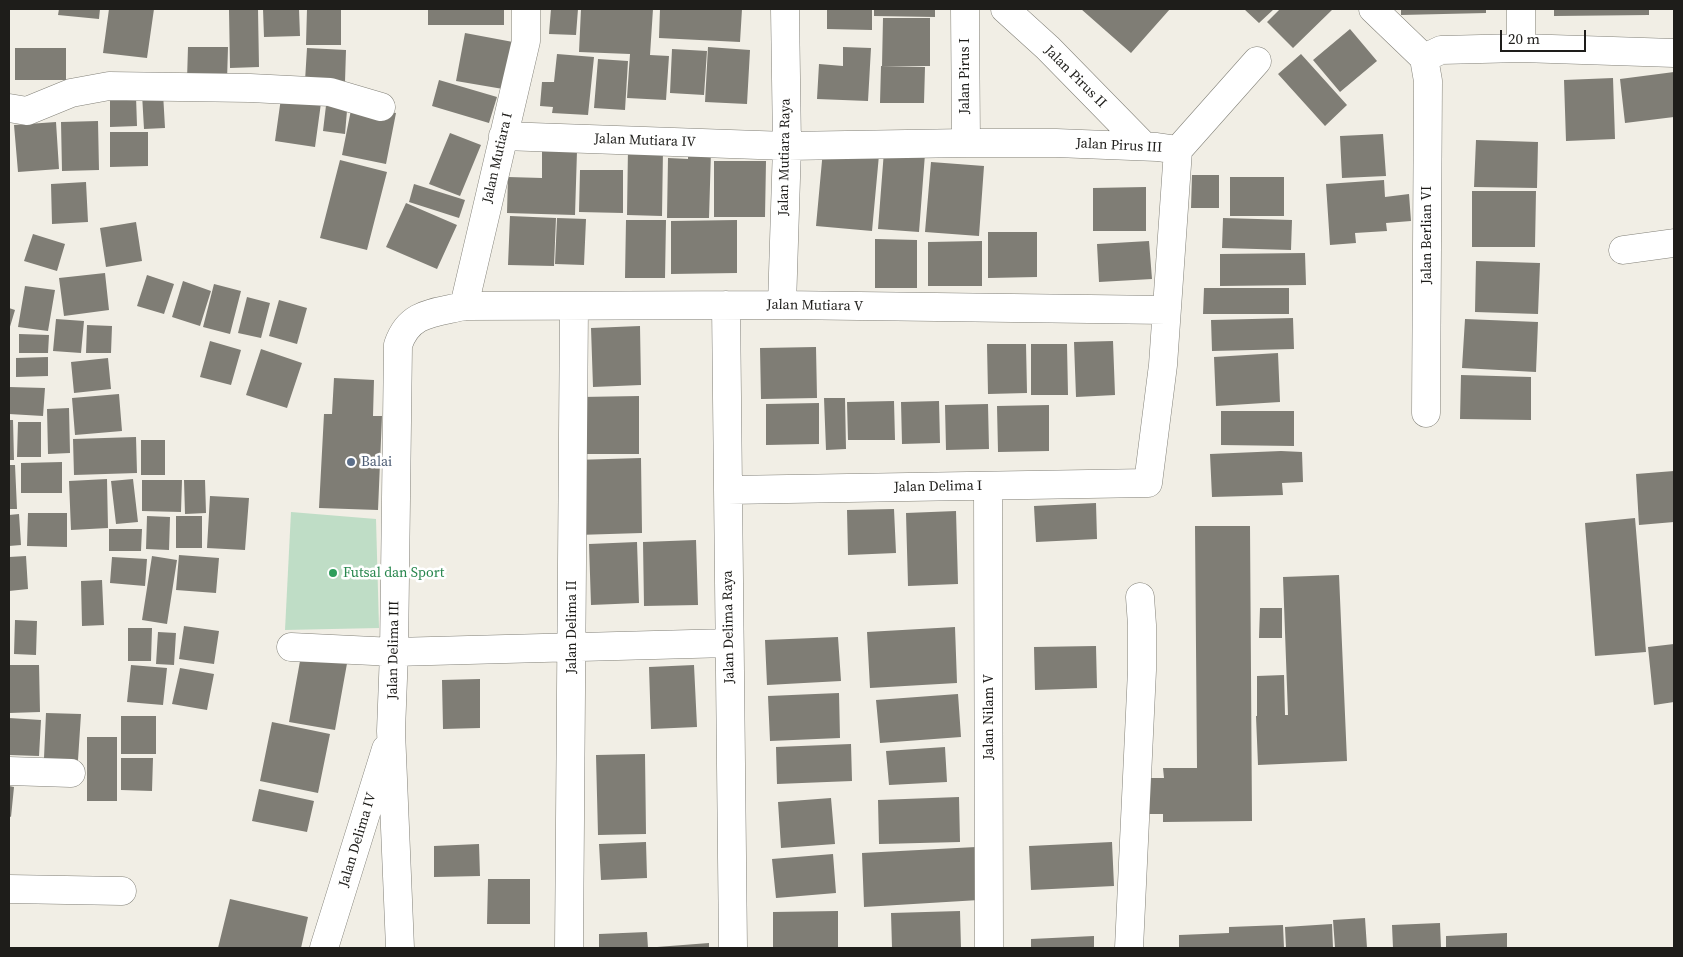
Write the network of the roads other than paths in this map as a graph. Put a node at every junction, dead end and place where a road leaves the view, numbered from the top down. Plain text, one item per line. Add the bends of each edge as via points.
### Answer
1 (526, 9) edge
2 (785, 9) edge
3 (965, 9) edge
4 (1005, 9) edge
5 (1373, 9) edge
6 (1520, 9) edge
7 (1521, 48) junction
8 (1674, 53) edge
9 (1424, 58) junction
10 (1257, 61) dead end
11 (381, 107) dead end
12 (9, 108) edge
13 (503, 136) junction
14 (966, 142) junction
15 (786, 146) junction
16 (1144, 146) junction
17 (1178, 150) junction
18 (1674, 243) edge
19 (1623, 250) dead end
20 (726, 305) junction
21 (782, 305) junction
22 (464, 306) junction
23 (574, 306) junction
24 (1166, 310) junction
25 (1426, 413) dead end
26 (1148, 483) joint
27 (988, 486) junction
28 (728, 490) junction
29 (1140, 597) dead end
30 (729, 643) junction
31 (291, 647) dead end
32 (572, 647) junction
33 (394, 652) junction
34 (391, 731) junction
35 (9, 771) edge
36 (71, 773) dead end
37 (9, 889) edge
38 (122, 890) dead end
39 (324, 948) edge
40 (400, 948) edge
41 (570, 948) edge
42 (732, 948) edge
43 (989, 948) edge
44 (1129, 948) edge

1 - 13 street, Jalan Mutiara I via 526,41
2 - 15 street, Jalan Mutiara Raya
3 - 14 street, Jalan Pirus I
4 - 16 street, Jalan Pirus II
5 - 9 street
6 - 7 street
7 - 8 street
7 - 9 street via 1441,50
9 - 25 street, Jalan Berlian VI via 1428,82
10 - 17 street
11 - 12 street via 330,92 109,86 71,93 27,111
13 - 15 street, Jalan Mutiara IV
13 - 22 street, Jalan Mutiara I
14 - 15 street, Jalan Pirus III
14 - 16 street, Jalan Pirus III
15 - 21 street, Jalan Mutiara Raya
16 - 17 street, Jalan Pirus III
17 - 24 street, Jalan Pirus III
18 - 19 street
20 - 21 street, Jalan Mutiara V
20 - 23 street, Jalan Mutiara V
20 - 28 street, Jalan Delima Raya
21 - 24 street, Jalan Mutiara V
22 - 23 street, Jalan Mutiara V
22 - 33 street, Jalan Delima III via 410,322 398,345
23 - 32 street, Jalan Delima II
24 - 26 street, Jalan Pirus III via 1163,365
26 - 27 street, Jalan Delima I
27 - 28 street, Jalan Delima I
27 - 43 street, Jalan Nilam V
28 - 30 street, Jalan Delima Raya
29 - 44 street via 1142,670
30 - 32 street
30 - 42 street, Jalan Delima Raya
31 - 33 street
32 - 33 street
32 - 41 street, Jalan Delima II
33 - 34 street, Jalan Delima III
34 - 39 street, Jalan Delima IV
34 - 40 street, Jalan Delima III
35 - 36 street
37 - 38 street

